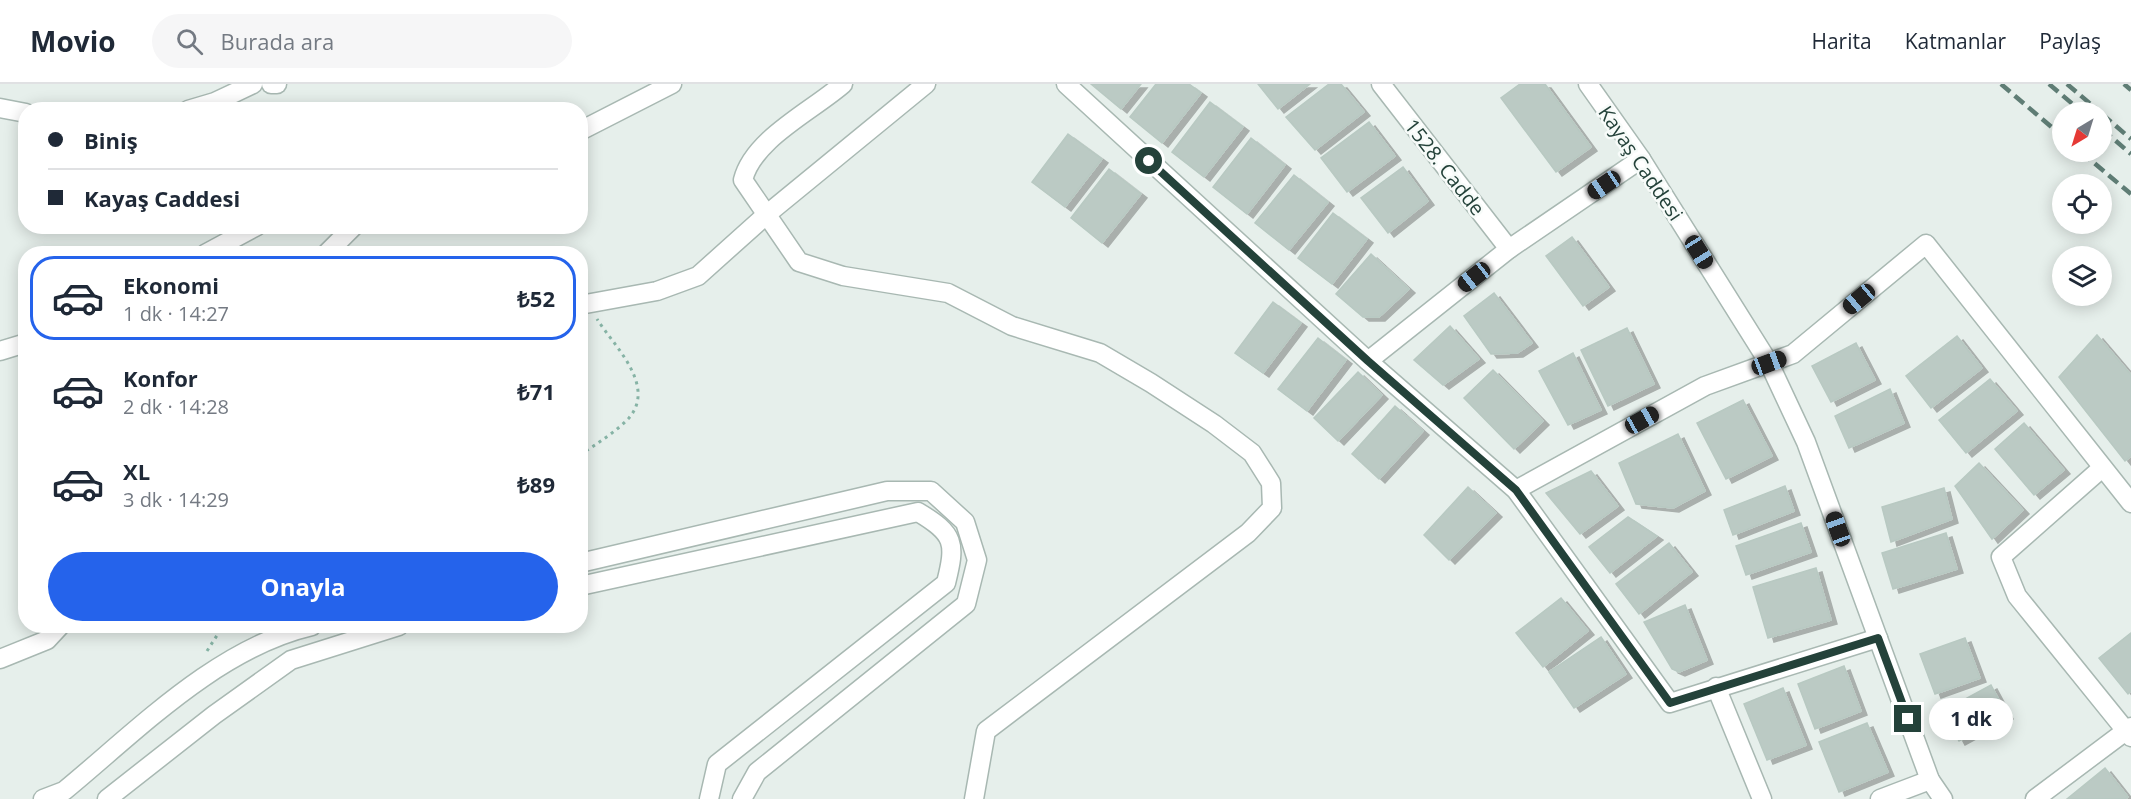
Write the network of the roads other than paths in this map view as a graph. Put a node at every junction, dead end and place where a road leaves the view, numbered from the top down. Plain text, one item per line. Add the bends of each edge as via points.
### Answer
1 (253, 84) edge
2 (271, 84) edge
3 (277, 84) edge
4 (672, 84) edge
5 (843, 84) edge
6 (926, 84) edge
7 (1066, 84) edge
8 (1381, 84) edge
9 (1588, 84) edge
10 (215, 102) edge
11 (0, 108) edge
12 (18, 111) edge
13 (588, 127) edge
14 (1641, 159) junction
15 (766, 215) junction
16 (242, 234) edge
17 (346, 234) edge
18 (220, 246) edge
19 (334, 246) edge
20 (1509, 249) junction
21 (588, 304) edge
22 (18, 345) edge
23 (0, 351) edge
24 (1368, 361) junction
25 (1769, 363) junction
26 (2102, 468) junction
27 (1516, 490) junction
28 (2131, 503) edge
29 (588, 561) edge
30 (588, 584) edge
31 (54, 633) edge
32 (281, 633) edge
33 (377, 633) edge
34 (1878, 638) junction
35 (0, 659) edge
36 (1716, 687) junction
37 (2129, 732) edge
38 (1930, 780) junction
39 (43, 799) edge
40 (106, 799) edge
41 (708, 799) edge
42 (742, 799) edge
43 (974, 799) edge
44 (1762, 799) edge
45 (1880, 799) edge
46 (1943, 799) edge
47 (2035, 799) edge

1 - 10 street
2 - 3 street
4 - 13 street
5 - 15 street via 752,158 743,180
6 - 15 street
7 - 24 street
8 - 20 street, 1528. Cadde
9 - 14 street, Kayaş Caddesi
11 - 12 street
14 - 20 street
14 - 25 street, Kayaş Caddesi
15 - 21 street via 698,276 657,291
15 - 43 street via 800,262 843,276 948,293 1012,326 1100,353 1214,424 1252,453 1271,483 1272,508 1248,533 986,731
16 - 18 street
17 - 19 street
20 - 24 street
22 - 23 street
24 - 27 street
25 - 26 street via 1793,354 1926,244
25 - 27 street via 1705,386
25 - 34 street, Kayaş Caddesi via 1806,442
26 - 28 street
26 - 37 street via 2001,557 2017,596
27 - 36 street via 1670,703
29 - 42 street via 887,491 931,491 964,522 977,560 966,604 757,772
30 - 41 street via 918,512 943,527 954,553 946,583 717,764
31 - 35 street via 47,640
32 - 39 street via 205,675 64,791
33 - 40 street via 291,660
34 - 36 street
34 - 38 street, Kayaş Caddesi
36 - 44 street
37 - 47 street
38 - 45 street
38 - 46 street, Kayaş Caddesi

